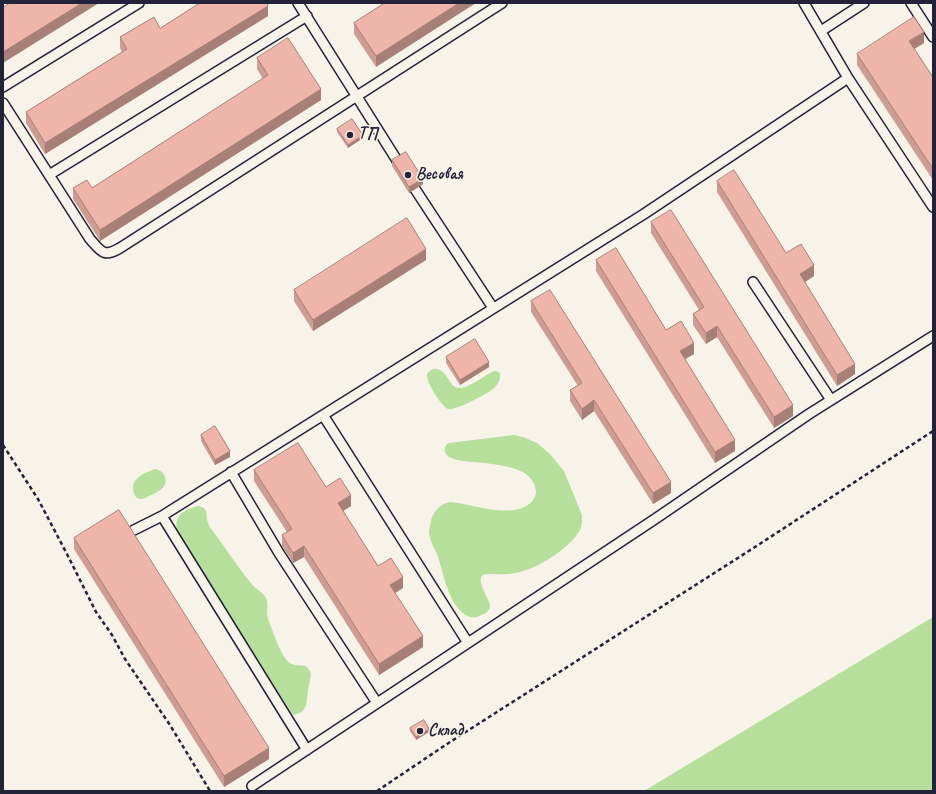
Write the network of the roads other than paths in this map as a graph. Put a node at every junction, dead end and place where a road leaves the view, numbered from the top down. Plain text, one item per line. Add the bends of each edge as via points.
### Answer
1 (139, 3) edge
2 (298, 3) edge
3 (502, 3) edge
4 (804, 3) edge
5 (864, 3) edge
6 (911, 3) edge
7 (306, 16) junction
8 (821, 31) junction
9 (933, 37) edge
10 (848, 78) junction
11 (3, 87) edge
12 (357, 96) junction
13 (3, 103) edge
14 (398, 162) edge
15 (49, 176) junction
16 (415, 189) edge
17 (933, 207) edge
18 (753, 282) dead end
19 (493, 308) junction
20 (933, 336) edge
21 (831, 400) junction
22 (323, 415) junction
23 (231, 472) junction
24 (162, 516) junction
25 (134, 530) dead end
26 (468, 642) junction
27 (378, 703) junction
28 (307, 750) junction
29 (252, 786) dead end

1 - 11 lane
2 - 7 lane
3 - 12 lane
4 - 8 lane
5 - 8 lane
6 - 9 lane
7 - 12 lane
7 - 15 lane
8 - 10 lane
10 - 17 lane
10 - 19 lane via 644,214
12 - 14 lane
12 - 15 lane via 114,252 104,253 90,239
13 - 15 lane
16 - 19 lane
18 - 21 lane
19 - 22 lane
20 - 21 lane
21 - 26 lane
22 - 23 lane
22 - 26 lane
23 - 24 lane
23 - 27 lane via 279,553
24 - 25 lane
24 - 28 lane
26 - 27 lane
27 - 28 lane
28 - 29 lane

